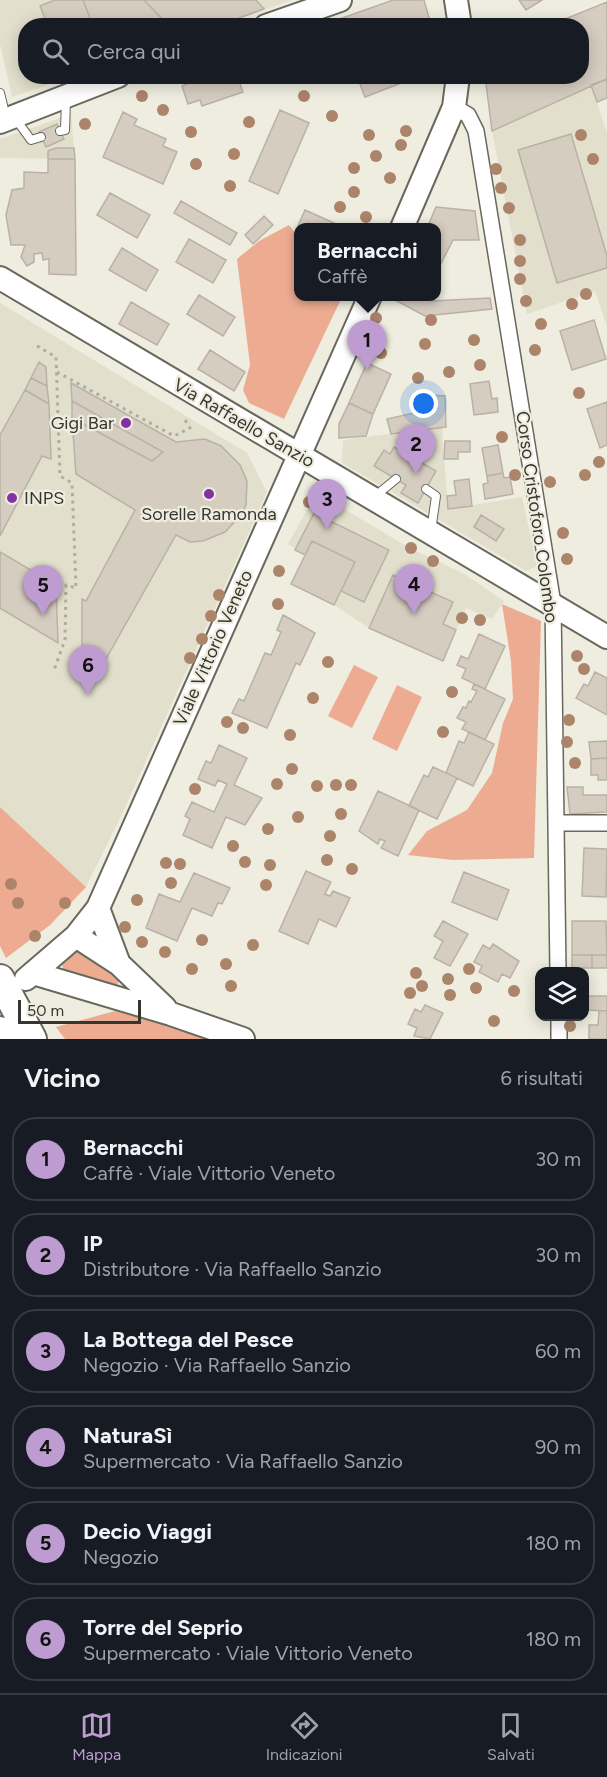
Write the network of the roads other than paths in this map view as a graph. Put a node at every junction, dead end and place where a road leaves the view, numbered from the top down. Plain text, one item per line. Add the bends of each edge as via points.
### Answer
1 (340, 0) edge
2 (456, 0) edge
3 (289, 18) edge
4 (459, 18) edge
5 (97, 84) edge
6 (457, 84) edge
7 (0, 93) edge
8 (66, 96) junction
9 (454, 107) junction
10 (7, 119) edge
11 (60, 131) dead end
12 (41, 137) dead end
13 (404, 223) edge
14 (2, 280) edge
15 (368, 301) edge
16 (298, 454) junction
17 (396, 479) dead end
18 (426, 489) dead end
19 (373, 498) junction
20 (431, 532) junction
21 (553, 604) junction
22 (607, 637) edge
23 (556, 823) junction
24 (607, 824) edge
25 (98, 908) junction
26 (76, 936) junction
27 (119, 964) junction
28 (558, 967) edge
29 (20, 977) edge
30 (171, 1014) junction
31 (559, 1021) edge
32 (0, 1031) edge
33 (6, 1039) edge
34 (32, 1039) edge
35 (243, 1039) edge
36 (559, 1039) edge

1 - 3 main road
2 - 4 main road
5 - 8 main road
6 - 9 main road
7 - 10 lane
8 - 10 main road
8 - 11 lane via 65,130
9 - 13 main road
9 - 21 street, Corso Cristoforo Colombo via 468,115 476,131
10 - 12 lane via 31,140
14 - 16 main road, Via Raffaello Sanzio
15 - 16 main road, Viale Vittorio Veneto
16 - 19 main road, Via Raffaello Sanzio
16 - 25 main road, Viale Vittorio Veneto
17 - 19 lane
18 - 20 lane via 436,496
19 - 20 main road, Via Raffaello Sanzio
20 - 21 main road, Via Raffaello Sanzio
21 - 22 main road, Via Raffaello Sanzio
21 - 23 street, Corso Cristoforo Colombo
23 - 24 street
23 - 28 street, Corso Cristoforo Colombo
25 - 26 main road, Viale Vittorio Veneto
25 - 27 main road
26 - 27 main road
26 - 29 main road, Viale Vittorio Veneto
27 - 30 main road
29 - 30 main road
29 - 34 highway
30 - 35 main road
31 - 36 street
32 - 33 highway

